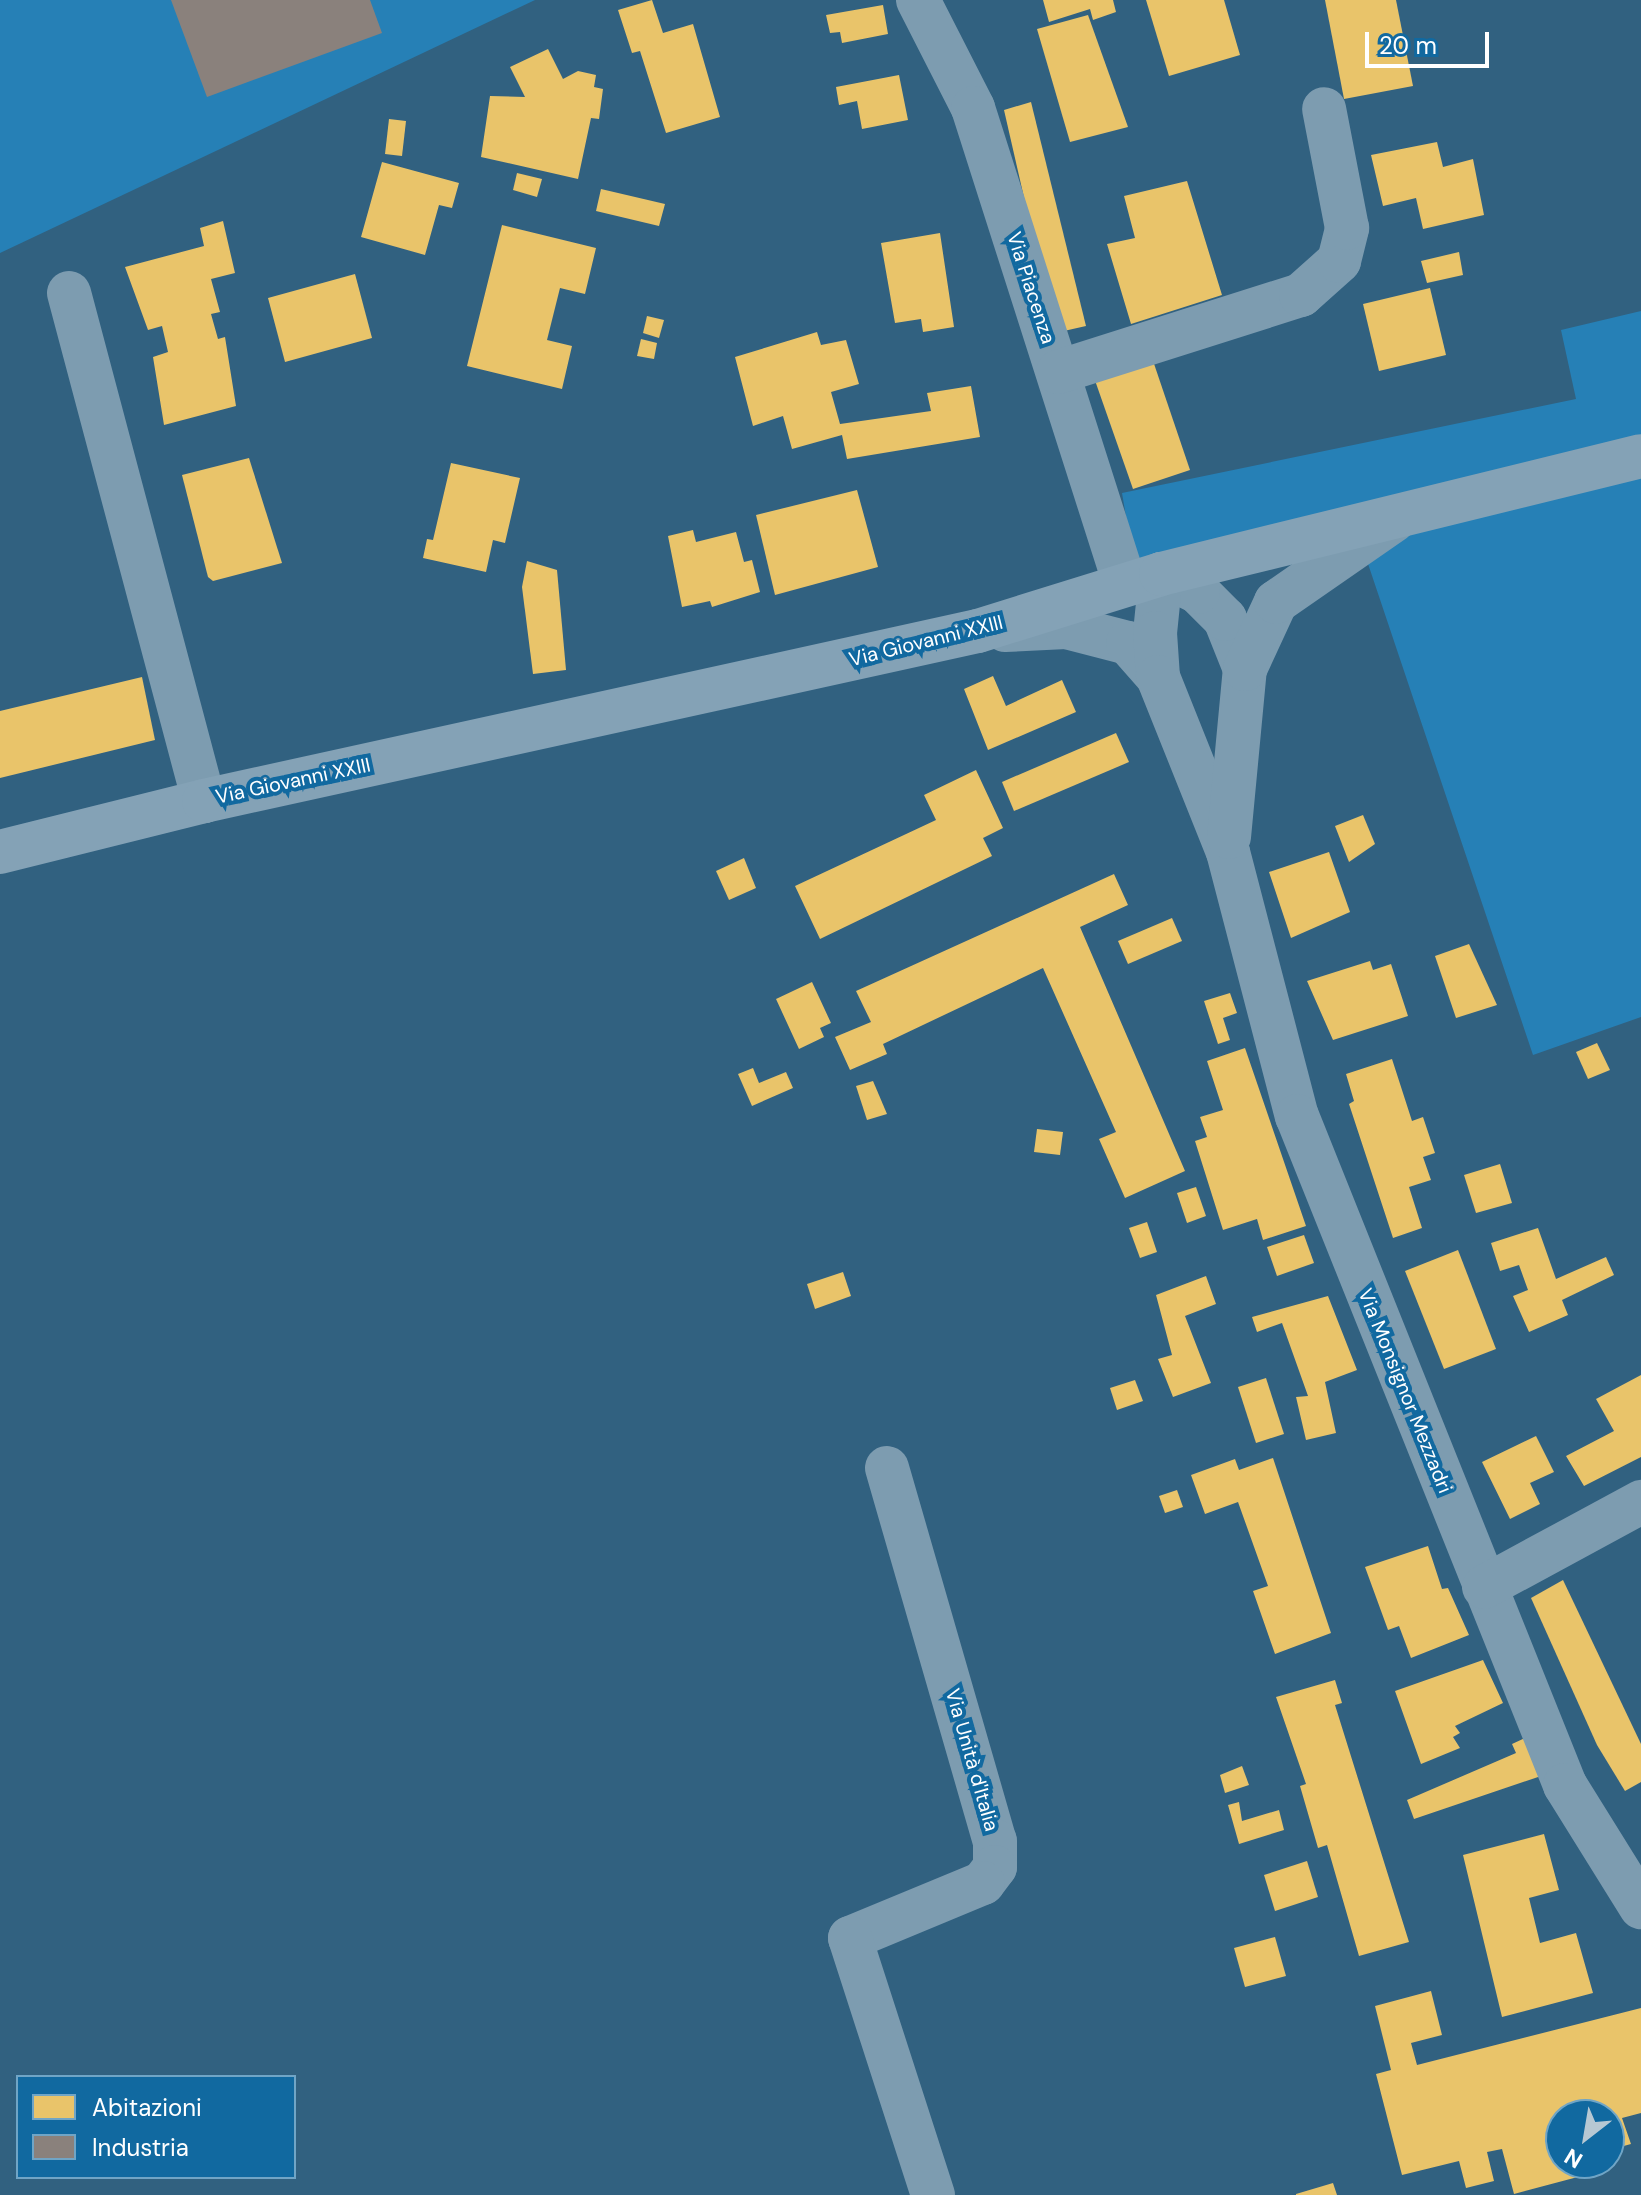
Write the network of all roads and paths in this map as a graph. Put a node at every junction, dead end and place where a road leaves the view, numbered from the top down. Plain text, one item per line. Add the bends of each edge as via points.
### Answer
1 (918, 0) edge
2 (1324, 109) dead end
3 (69, 293) dead end
4 (1058, 372) junction
5 (1641, 456) edge
6 (1401, 516) junction
7 (1143, 579) junction
8 (978, 631) junction
9 (1245, 669) junction
10 (1158, 677) junction
11 (204, 801) junction
12 (0, 852) edge
13 (1228, 852) junction
14 (887, 1468) dead end
15 (1641, 1502) edge
16 (1484, 1587) junction
17 (1641, 1907) edge
18 (933, 2195) edge

1 - 4 street, Via Piacenza via 973,108
2 - 4 street via 1347,228 1339,261 1301,295
3 - 11 street, Via Giovanni XXIII
4 - 7 street, Via Piacenza
5 - 6 street, Via Giovanni XXIII
6 - 7 street, Via Giovanni XXIII
6 - 9 street via 1276,602
7 - 8 street, Via Giovanni XXIII
7 - 9 street via 1198,592 1225,619
7 - 10 street
8 - 10 street via 1066,627 1128,643
8 - 11 street, Via Giovanni XXIII
9 - 13 street via 1233,747
10 - 13 street
11 - 12 street, Via Giovanni XXIII
13 - 16 street, Via Monsignor Mezzadri via 1297,1116
14 - 18 street, Via Unità d'Italia via 995,1841 995,1867 983,1883 850,1938
15 - 16 street
16 - 17 street, Via Monsignor Mezzadri via 1565,1785

